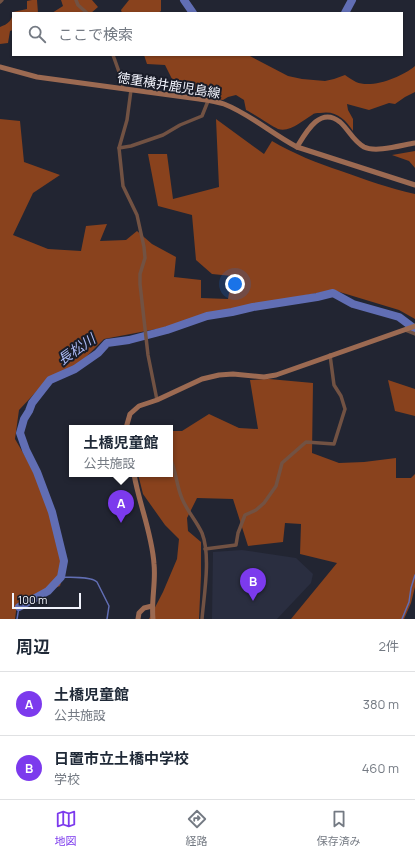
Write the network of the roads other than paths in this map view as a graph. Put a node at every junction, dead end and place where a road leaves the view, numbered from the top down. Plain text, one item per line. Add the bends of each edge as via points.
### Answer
1 (76, 0) edge
2 (86, 12) edge
3 (114, 56) edge
4 (0, 67) edge
5 (122, 89) junction
6 (131, 90) junction
7 (208, 101) junction
8 (415, 143) edge
9 (298, 147) junction
10 (119, 148) junction
11 (415, 186) edge
12 (415, 326) edge
13 (406, 329) junction
14 (415, 334) edge
15 (330, 355) junction
16 (157, 400) junction
17 (127, 425) edge
18 (173, 465) edge
19 (134, 477) edge
20 (205, 549) junction
21 (152, 606) junction
22 (138, 619) edge
23 (153, 619) edge
24 (202, 619) edge

1 - 2 street
3 - 5 street via 123,83
4 - 5 street, 徳重横井鹿児島線 via 37,77
5 - 6 street, 徳重横井鹿児島線
6 - 7 street, 徳重横井鹿児島線
6 - 10 street via 127,120
7 - 9 street, 徳重横井鹿児島線 via 236,109
7 - 10 street via 202,116 163,135
8 - 9 street via 373,149 363,147 340,122 324,118 312,124
9 - 11 street, 徳重横井鹿児島線
10 - 16 street via 123,186 137,215 144,246 145,258 140,279 148,355
12 - 13 street
13 - 14 street
13 - 15 street
15 - 16 street via 264,378 233,374 202,379
15 - 20 street via 334,386 341,396 345,409 334,444 306,442 282,463 276,486 264,503 245,515 236,545
16 - 17 street via 139,406 130,414
18 - 20 street via 180,494 204,538
19 - 21 street via 154,563
20 - 24 street via 207,568
21 - 22 street via 144,608
21 - 23 street

